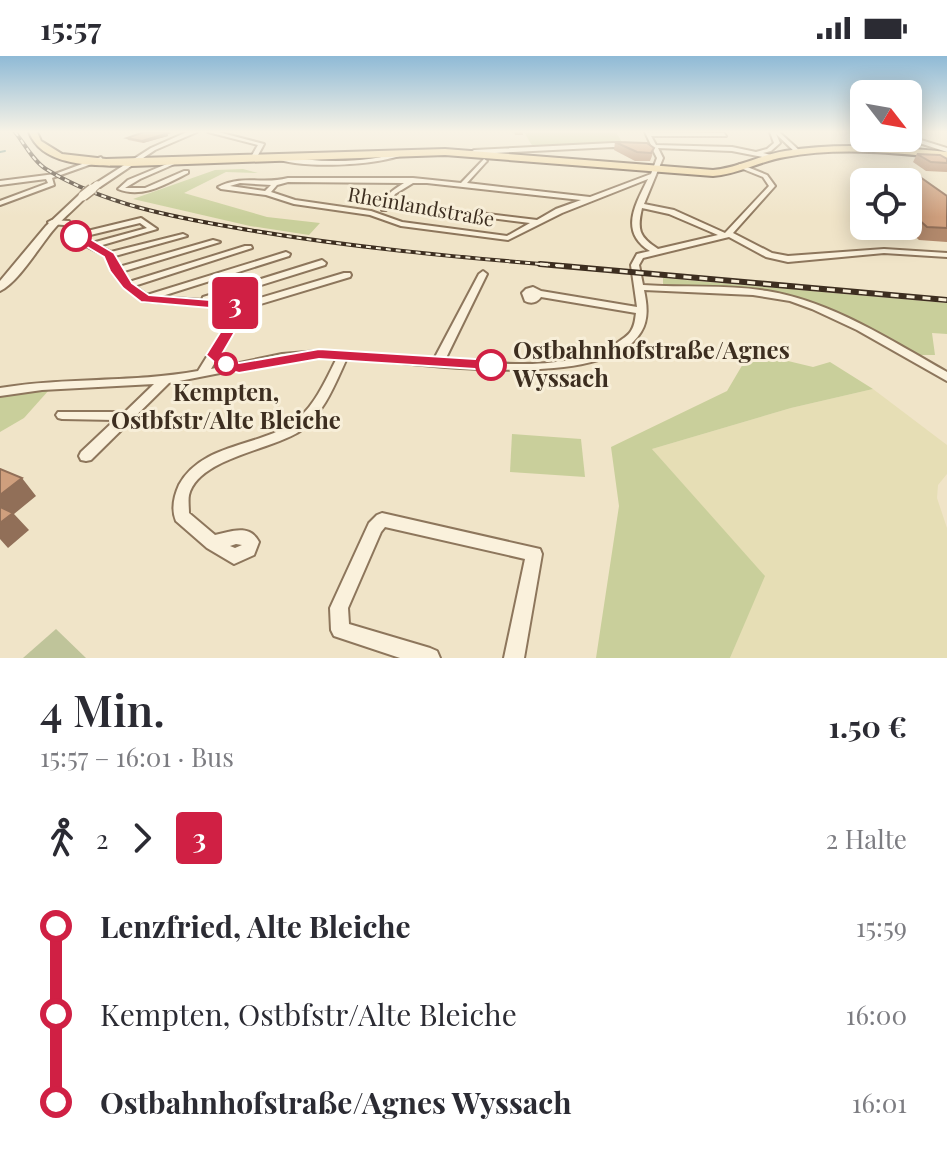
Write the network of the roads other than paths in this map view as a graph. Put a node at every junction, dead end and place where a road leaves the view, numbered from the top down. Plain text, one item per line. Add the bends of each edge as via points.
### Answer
1 (95, 160) edge
2 (97, 160) edge
3 (133, 160) edge
4 (133, 160) edge
5 (189, 160) edge
6 (223, 160) edge
7 (484, 160) edge
8 (542, 160) edge
9 (659, 160) edge
10 (756, 160) edge
11 (101, 161) junction
12 (176, 162) junction
13 (127, 163) junction
14 (743, 167) junction
15 (655, 171) junction
16 (186, 172) dead end
17 (48, 177) junction
18 (414, 180) junction
19 (0, 183) edge
20 (278, 183) junction
21 (462, 185) junction
22 (267, 194) junction
23 (590, 199) junction
24 (0, 203) edge
25 (386, 203) junction
26 (640, 205) junction
27 (382, 216) junction
28 (52, 222) junction
29 (538, 222) junction
30 (727, 235) junction
31 (76, 236) junction
32 (183, 236) dead end
33 (216, 242) dead end
34 (93, 245) junction
35 (248, 248) dead end
36 (655, 251) junction
37 (286, 254) dead end
38 (110, 255) junction
39 (947, 255) edge
40 (322, 263) dead end
41 (116, 271) junction
42 (483, 274) dead end
43 (347, 275) dead end
44 (127, 285) junction
45 (640, 287) junction
46 (0, 288) edge
47 (539, 294) dead end
48 (146, 299) junction
49 (194, 303) junction
50 (243, 306) junction
51 (642, 311) junction
52 (214, 355) junction
53 (343, 356) junction
54 (439, 361) junction
55 (239, 368) junction
56 (202, 374) junction
57 (947, 377) edge
58 (166, 379) junction
59 (0, 392) edge
60 (62, 415) dead end
61 (127, 416) junction
62 (86, 456) dead end
63 (213, 543) dead end
64 (430, 658) edge
65 (514, 658) edge

1 - 11 main road
2 - 11 main road
3 - 13 street
4 - 13 street
5 - 13 main road
6 - 12 main road
7 - 21 street
8 - 15 main road
9 - 15 street
10 - 14 main road
11 - 13 main road
11 - 17 street
12 - 13 main road
12 - 16 street via 126,181 121,189 147,189
13 - 28 street, bridge
14 - 15 main road via 713,173
14 - 30 street via 769,178 772,186
15 - 23 street, Rheinlandstraße
15 - 26 street
17 - 19 street
17 - 24 street via 52,184
18 - 20 street
18 - 21 street
18 - 25 street
20 - 22 street
20 - 22 street, Rheinlandstraße via 239,181 221,187
21 - 23 street
22 - 27 street, Rheinlandstraße
23 - 29 street, Rheinlandstraße
25 - 27 street
25 - 29 street
26 - 30 street
26 - 36 street via 637,237
27 - 29 street, Rheinlandstraße via 401,224 512,237
28 - 31 street via 66,223
28 - 46 street
30 - 36 street
30 - 39 street via 788,259 884,251
31 - 34 street
31 - 34 street via 141,220 153,229
32 - 38 street
33 - 41 street
34 - 38 street
35 - 44 street
36 - 45 street via 640,256 635,265
37 - 48 street
38 - 41 street
40 - 49 street
41 - 44 street
42 - 54 street
43 - 50 street
44 - 48 street
45 - 51 street
45 - 57 street via 763,293 794,300 846,321
47 - 51 street
48 - 49 street
49 - 50 street
50 - 52 street
51 - 54 street via 629,341 595,360 553,366
52 - 55 street
52 - 56 street
53 - 54 street
53 - 55 street via 283,358
53 - 63 street via 312,412 294,429 220,457 186,486 179,500 181,516
55 - 56 street
56 - 58 street
58 - 59 street
58 - 61 street
60 - 61 street
61 - 62 street
64 - 65 street via 340,630 339,608 382,520 534,554

